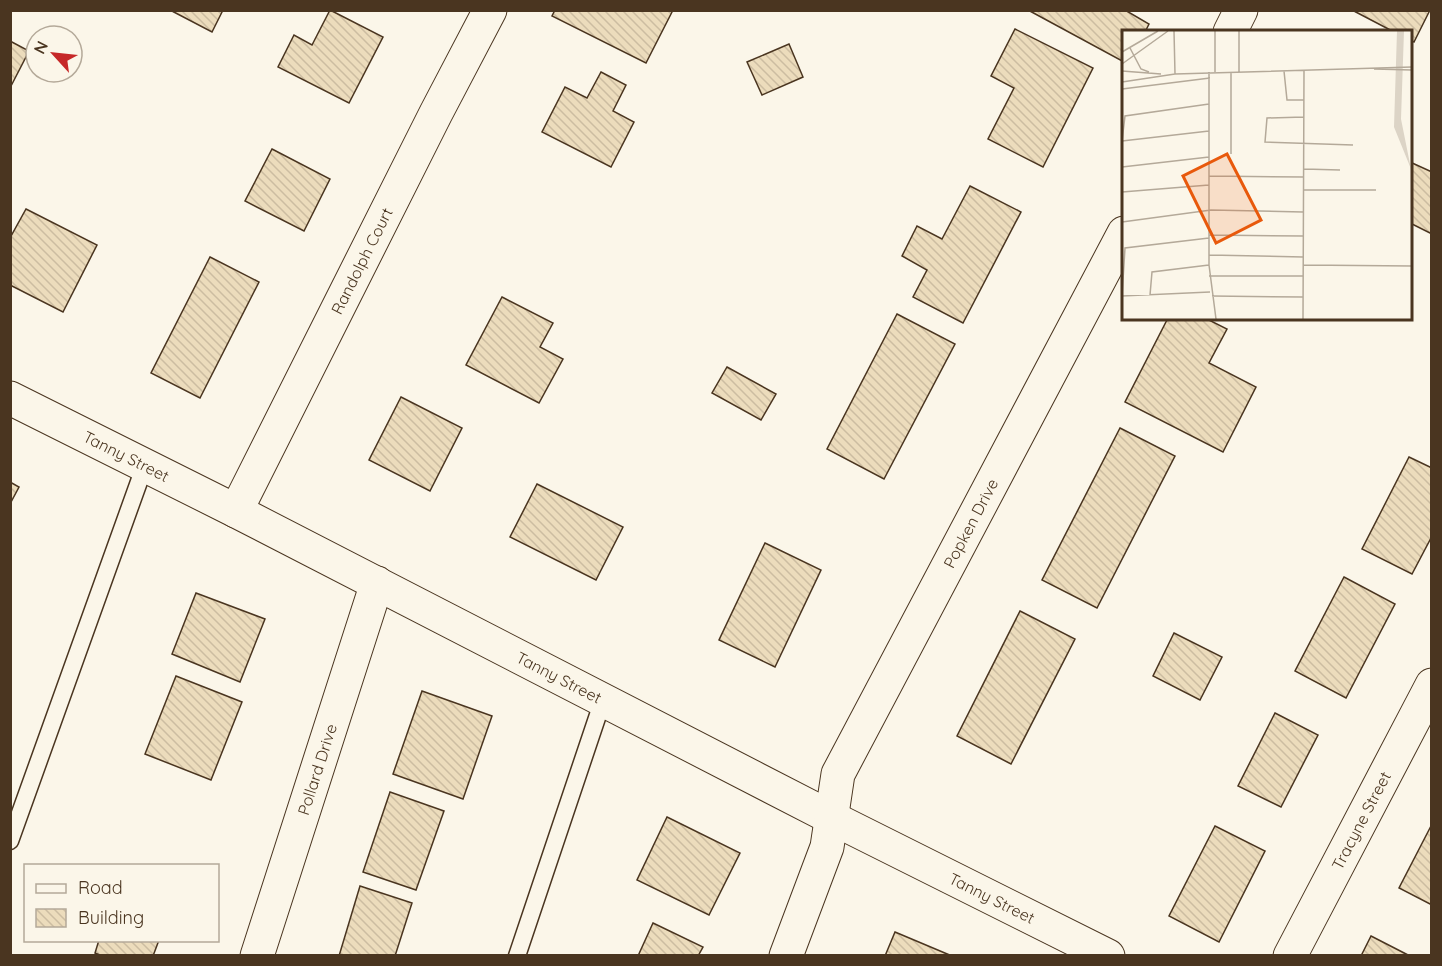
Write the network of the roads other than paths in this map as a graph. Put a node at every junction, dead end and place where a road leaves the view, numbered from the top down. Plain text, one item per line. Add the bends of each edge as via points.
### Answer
1 (490, 10) edge
2 (1241, 10) edge
3 (1231, 30) edge
4 (1122, 237) edge
5 (10, 398) edge
6 (145, 465) junction
7 (236, 511) junction
8 (377, 583) junction
9 (1431, 685) edge
10 (603, 699) junction
11 (832, 818) junction
12 (10, 841) edge
13 (257, 956) edge
14 (518, 956) edge
15 (786, 956) edge
16 (1108, 956) edge
17 (1290, 956) edge

1 - 7 street, Randolph Court
2 - 3 street
4 - 11 street, Popken Drive via 838,774
5 - 6 street, Tanny Street
6 - 7 street, Tanny Street
6 - 12 lane
7 - 8 street, Tanny Street
8 - 10 street, Tanny Street
8 - 13 street, Pollard Drive
9 - 17 street, Tracyne Street
10 - 11 street, Tanny Street
10 - 14 lane
11 - 15 street, Popken Drive via 827,847
11 - 16 street, Tanny Street

